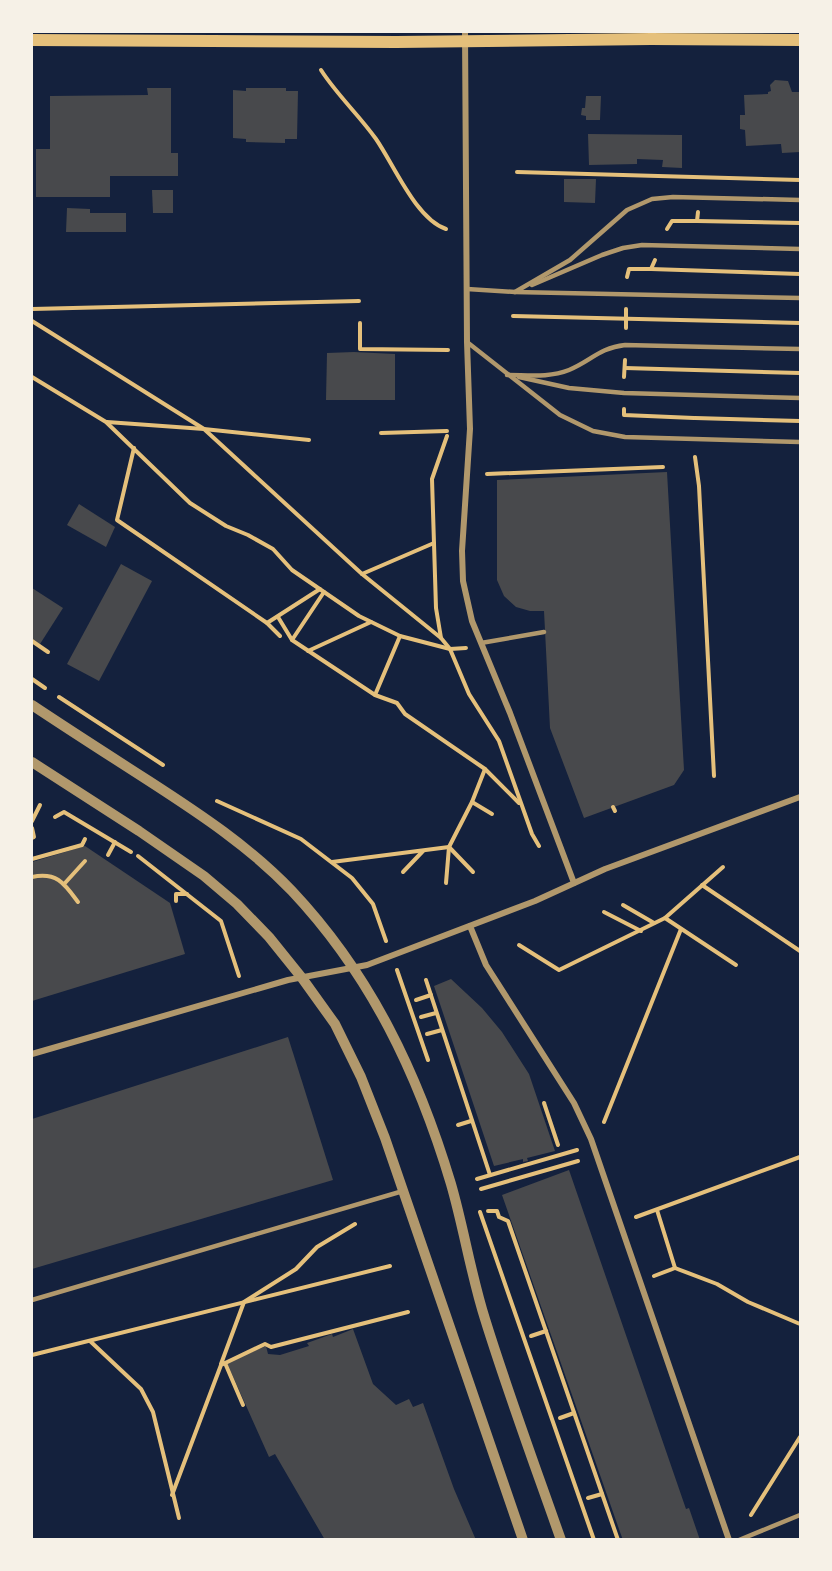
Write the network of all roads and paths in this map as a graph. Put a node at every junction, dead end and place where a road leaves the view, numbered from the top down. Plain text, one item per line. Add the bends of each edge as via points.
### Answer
1 (465, 37) edge
2 (32, 40) edge
3 (801, 40) edge
4 (321, 70) dead end
5 (517, 172) dead end
6 (801, 180) edge
7 (801, 200) edge
8 (698, 212) dead end
9 (697, 221) junction
10 (801, 224) edge
11 (446, 229) dead end
12 (667, 230) dead end
13 (801, 249) edge
14 (655, 260) dead end
15 (651, 269) junction
16 (801, 274) edge
17 (627, 277) dead end
18 (467, 289) junction
19 (515, 292) junction
20 (801, 298) edge
21 (359, 301) dead end
22 (32, 309) edge
23 (626, 309) dead end
24 (513, 316) dead end
25 (626, 319) junction
26 (32, 321) edge
27 (360, 323) dead end
28 (801, 323) edge
29 (626, 328) dead end
30 (467, 342) junction
31 (801, 349) edge
32 (448, 350) dead end
33 (625, 359) dead end
34 (625, 368) junction
35 (801, 373) edge
36 (507, 375) junction
37 (32, 377) edge
38 (624, 377) dead end
39 (801, 398) edge
40 (624, 407) dead end
41 (694, 418) junction
42 (801, 421) edge
43 (106, 422) junction
44 (695, 425) dead end
45 (204, 429) junction
46 (447, 431) dead end
47 (381, 433) dead end
48 (309, 440) dead end
49 (801, 442) edge
50 (134, 448) junction
51 (695, 457) dead end
52 (663, 467) dead end
53 (487, 474) dead end
54 (434, 543) dead end
55 (362, 574) junction
56 (322, 590) junction
57 (278, 617) junction
58 (372, 621) junction
59 (267, 623) junction
60 (544, 632) dead end
61 (280, 636) dead end
62 (400, 636) junction
63 (441, 638) dead end
64 (292, 640) junction
65 (32, 641) edge
66 (481, 643) junction
67 (467, 648) dead end
68 (309, 651) junction
69 (48, 652) dead end
70 (32, 679) edge
71 (49, 690) dead end
72 (375, 695) junction
73 (58, 696) dead end
74 (32, 705) edge
75 (138, 747) dead end
76 (32, 762) edge
77 (485, 769) junction
78 (714, 776) dead end
79 (209, 796) dead end
80 (801, 797) edge
81 (472, 802) junction
82 (522, 805) dead end
83 (40, 806) dead end
84 (492, 814) dead end
85 (55, 817) dead end
86 (32, 821) edge
87 (32, 828) edge
88 (32, 838) edge
89 (85, 839) dead end
90 (535, 840) dead end
91 (115, 842) junction
92 (539, 846) dead end
93 (449, 847) junction
94 (424, 850) junction
95 (108, 855) dead end
96 (32, 859) edge
97 (85, 861) dead end
98 (331, 862) junction
99 (723, 867) dead end
100 (403, 872) dead end
101 (473, 872) dead end
102 (32, 877) edge
103 (65, 883) junction
104 (446, 883) dead end
105 (574, 883) junction
106 (702, 885) junction
107 (187, 894) junction
108 (176, 901) dead end
109 (78, 902) dead end
110 (623, 905) dead end
111 (604, 912) dead end
112 (665, 918) junction
113 (655, 924) junction
114 (470, 926) junction
115 (681, 929) junction
116 (383, 931) dead end
117 (641, 931) junction
118 (519, 945) dead end
119 (801, 951) edge
120 (736, 965) dead end
121 (353, 967) junction
122 (398, 971) dead end
123 (239, 976) dead end
124 (302, 978) junction
125 (426, 980) dead end
126 (430, 995) junction
127 (416, 1000) dead end
128 (443, 1012) dead end
129 (437, 1013) junction
130 (421, 1017) dead end
131 (442, 1030) junction
132 (427, 1034) dead end
133 (32, 1054) edge
134 (429, 1064) dead end
135 (544, 1103) dead end
136 (471, 1121) junction
137 (604, 1122) dead end
138 (458, 1125) dead end
139 (558, 1145) dead end
140 (577, 1150) dead end
141 (801, 1156) edge
142 (578, 1161) dead end
143 (490, 1175) junction
144 (477, 1179) dead end
145 (481, 1189) dead end
146 (403, 1191) junction
147 (479, 1207) dead end
148 (657, 1210) junction
149 (488, 1211) dead end
150 (636, 1217) dead end
151 (356, 1223) dead end
152 (390, 1266) dead end
153 (675, 1268) junction
154 (651, 1277) dead end
155 (32, 1300) edge
156 (244, 1302) junction
157 (408, 1312) dead end
158 (801, 1324) edge
159 (546, 1331) junction
160 (531, 1336) dead end
161 (90, 1341) junction
162 (32, 1355) edge
163 (223, 1364) junction
164 (243, 1405) dead end
165 (574, 1413) junction
166 (560, 1418) dead end
167 (801, 1437) edge
168 (602, 1494) junction
169 (172, 1495) junction
170 (588, 1498) dead end
171 (751, 1515) dead end
172 (801, 1515) edge
173 (179, 1518) dead end
174 (524, 1539) edge
175 (561, 1539) edge
176 (594, 1539) edge
177 (618, 1539) edge
178 (729, 1539) edge
179 (739, 1539) edge

1 - 2 main road
1 - 3 main road
1 - 18 street
4 - 11 path via 377,140 423,212 435,226
5 - 6 path
7 - 19 lane via 652,199 627,210 570,260
8 - 9 path
9 - 10 path
9 - 12 path via 672,221
13 - 19 lane via 642,245 623,248
14 - 15 path
15 - 16 path
15 - 17 path via 629,269
18 - 19 lane
18 - 30 street
19 - 20 lane
21 - 22 path
23 - 25 path
24 - 25 path
25 - 28 path
25 - 29 path
26 - 45 path
27 - 32 path via 360,349
30 - 36 lane
30 - 66 street via 470,429 463,581
31 - 36 lane via 625,345 611,347 557,374
33 - 34 path
34 - 35 path
34 - 38 path
36 - 39 lane via 569,388 624,393
36 - 49 lane via 560,415 593,431 626,437
37 - 43 path
40 - 41 path via 624,415
41 - 42 path
41 - 44 path
43 - 45 path
43 - 50 path
45 - 48 path
45 - 55 path
46 - 47 path
50 - 56 path via 190,503 273,549 292,570
50 - 59 path via 117,520
51 - 78 path
52 - 53 path
54 - 55 path
55 - 63 path
56 - 57 path
56 - 58 path
56 - 64 path
57 - 59 path
57 - 64 path
58 - 62 path
58 - 68 path
59 - 61 path
60 - 66 lane
62 - 67 path via 450,649
62 - 72 path
64 - 68 path
65 - 69 path
66 - 105 street
68 - 72 path
70 - 71 path
72 - 77 path via 397,704 405,714
73 - 75 path
74 - 121 street via 187,806 257,858 314,915
76 - 124 street via 204,876 248,914
77 - 81 path
77 - 82 path
79 - 98 path via 300,839
80 - 105 street
81 - 84 path
81 - 93 path
83 - 86 path
85 - 91 path via 64,812
87 - 88 path
89 - 96 path via 82,845
90 - 92 path
91 - 95 path
91 - 107 path
93 - 94 path
93 - 101 path
93 - 104 path
94 - 98 path
94 - 100 path
97 - 103 path
98 - 116 path via 352,878 373,904
99 - 106 path
102 - 103 path via 44,874
103 - 109 path
105 - 114 street
106 - 112 path
106 - 119 path
107 - 108 path via 176,894
107 - 123 path via 220,921
110 - 113 path
111 - 117 path
112 - 113 path
112 - 115 path
113 - 117 path
114 - 121 street
114 - 178 street via 486,965 574,1102 591,1139
115 - 120 path
115 - 137 path
117 - 118 path via 559,970
121 - 124 street
121 - 175 street via 379,1007 403,1056 435,1137 484,1318
122 - 134 path
124 - 133 street
124 - 146 street via 335,1024 357,1069
125 - 126 path
126 - 127 path
126 - 129 path
128 - 129 path
129 - 130 path
129 - 131 path
131 - 132 path
131 - 136 path
135 - 139 path
136 - 138 path
136 - 143 path
140 - 143 path
141 - 148 path
142 - 145 path
143 - 144 path
146 - 155 lane
146 - 174 street
147 - 176 path
148 - 150 path
148 - 153 path
149 - 159 path via 497,1211 499,1217 508,1221
151 - 156 path via 317,1247 296,1269
152 - 156 path
153 - 154 path
153 - 158 path
156 - 161 path
156 - 163 path
157 - 163 path via 271,1347 266,1344
159 - 160 path
159 - 165 path
161 - 162 path
161 - 169 path via 141,1389 153,1412
163 - 164 path
163 - 169 path
165 - 166 path
165 - 168 path
167 - 171 path
168 - 170 path
168 - 177 path
169 - 173 path
172 - 179 lane

